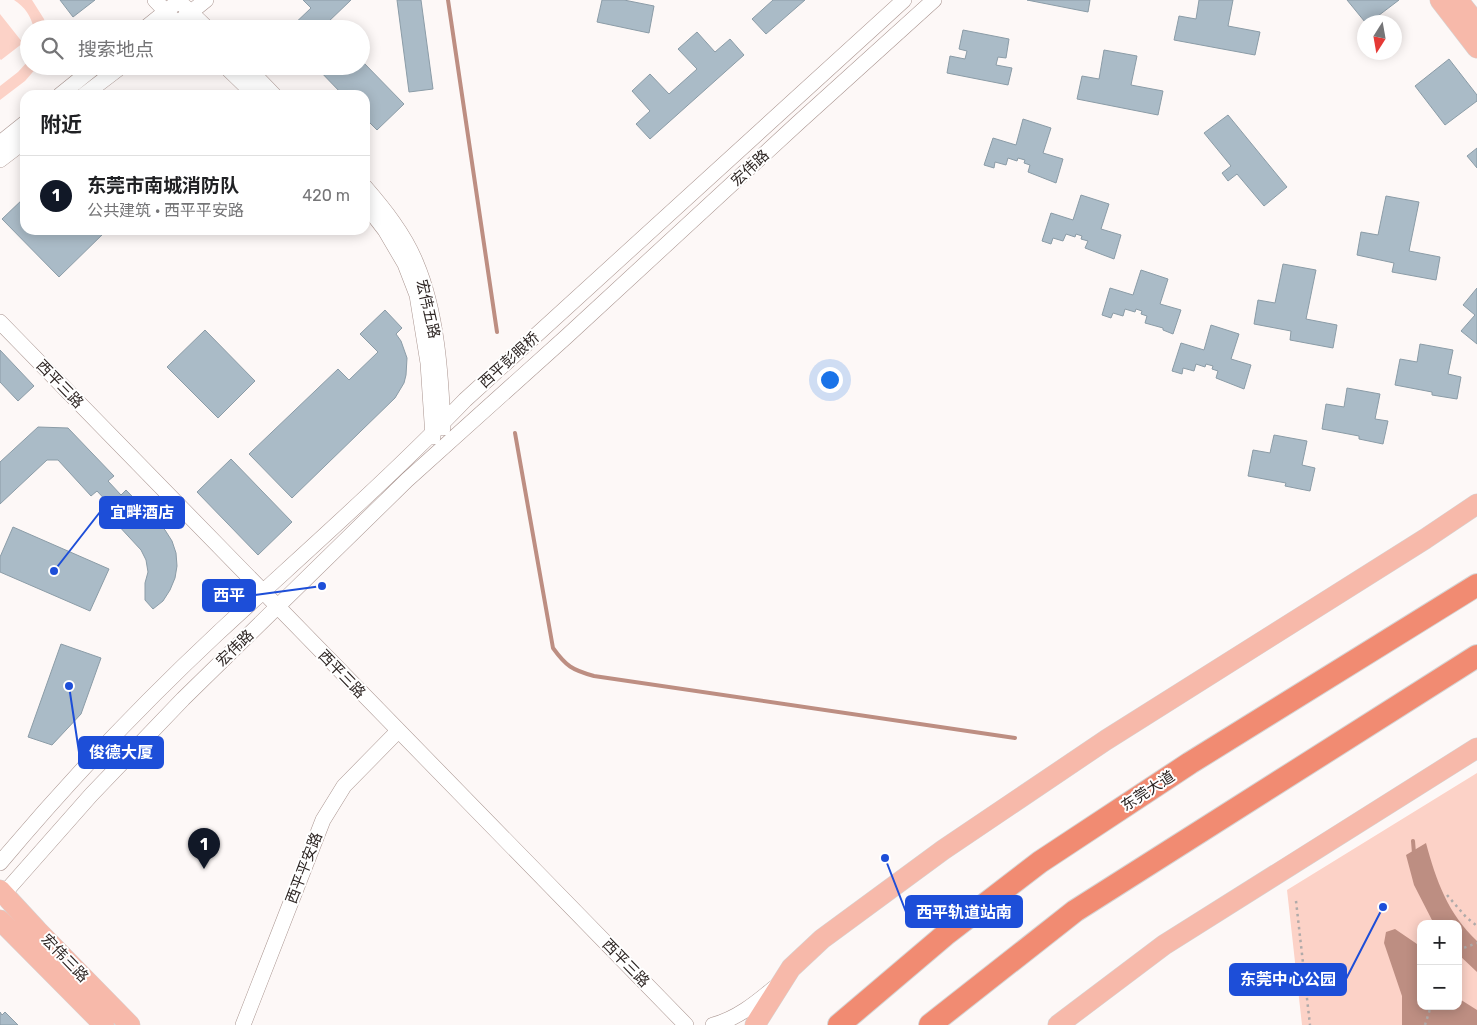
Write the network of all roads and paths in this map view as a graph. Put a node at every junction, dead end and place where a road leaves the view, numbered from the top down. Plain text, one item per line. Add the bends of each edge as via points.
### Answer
1 (155, 0) edge
2 (179, 0) edge
3 (206, 0) edge
4 (904, 0) edge
5 (934, 0) edge
6 (1440, 0) edge
7 (1458, 0) edge
8 (166, 12) junction
9 (190, 12) junction
10 (156, 20) edge
11 (172, 20) edge
12 (183, 20) edge
13 (198, 20) edge
14 (1475, 35) edge
15 (85, 75) edge
16 (110, 75) edge
17 (234, 75) edge
18 (255, 75) edge
19 (66, 90) edge
20 (91, 90) edge
21 (250, 90) edge
22 (269, 90) edge
23 (20, 127) edge
24 (0, 143) edge
25 (20, 145) edge
26 (0, 160) edge
27 (370, 193) edge
28 (370, 210) edge
29 (552, 321) joint
30 (0, 322) edge
31 (566, 337) joint
32 (465, 400) joint
33 (479, 415) joint
34 (438, 428) junction
35 (438, 452) junction
36 (1477, 504) edge
37 (1477, 585) edge
38 (263, 592) junction
39 (277, 607) junction
40 (1477, 656) edge
41 (398, 731) junction
42 (1477, 748) edge
43 (0, 863) edge
44 (1, 894) edge
45 (1447, 895) dead end
46 (1296, 901) dead end
47 (0, 920) edge
48 (1477, 926) edge
49 (1477, 943) edge
50 (1462, 949) edge
51 (784, 979) junction
52 (1430, 1010) edge
53 (104, 1025) edge
54 (130, 1025) edge
55 (243, 1025) edge
56 (686, 1025) edge
57 (713, 1025) edge
58 (755, 1025) edge
59 (840, 1025) edge
60 (930, 1025) edge
61 (1058, 1025) edge
62 (1310, 1025) edge
63 (1425, 1025) edge

1 - 8 street
2 - 8 street
2 - 9 street
3 - 9 street
4 - 29 street, 宏伟路
5 - 31 street, 宏伟路
6 - 14 main road
7 - 14 main road
8 - 10 street
8 - 11 street
9 - 12 street
9 - 13 street
15 - 19 street
16 - 20 street
17 - 21 street
18 - 22 street
23 - 24 street
25 - 26 street
27 - 34 street, 宏伟五路 via 395,224 416,261 427,294 439,362
28 - 34 street, 宏伟五路 via 405,264 418,295
29 - 32 street, 西平彭眼桥
30 - 38 street, 西平三路
31 - 33 street, 西平彭眼桥
32 - 34 street, 宏伟路
33 - 35 street, 宏伟路
34 - 35 street, 宏伟五路
34 - 38 street, 宏伟路
35 - 39 street, 宏伟路
36 - 51 main road via 1106,740 943,850 822,939 791,968
37 - 59 highway, 东莞大道 via 1190,763 1040,862 945,935
38 - 39 street, 西平三路
38 - 43 street, 宏伟路 via 134,715
39 - 41 street, 西平三路
39 - 44 street, 宏伟路 via 136,747
40 - 60 highway via 1075,911
41 - 55 street, 西平平安路 via 344,786 322,820
41 - 56 street, 西平三路
42 - 61 main road via 1164,945
44 - 54 main road, 宏伟三路
45 - 48 path
46 - 62 path
47 - 53 main road, 宏伟三路
49 - 50 path
51 - 57 street via 753,1005 725,1022
51 - 58 main road
52 - 63 path

